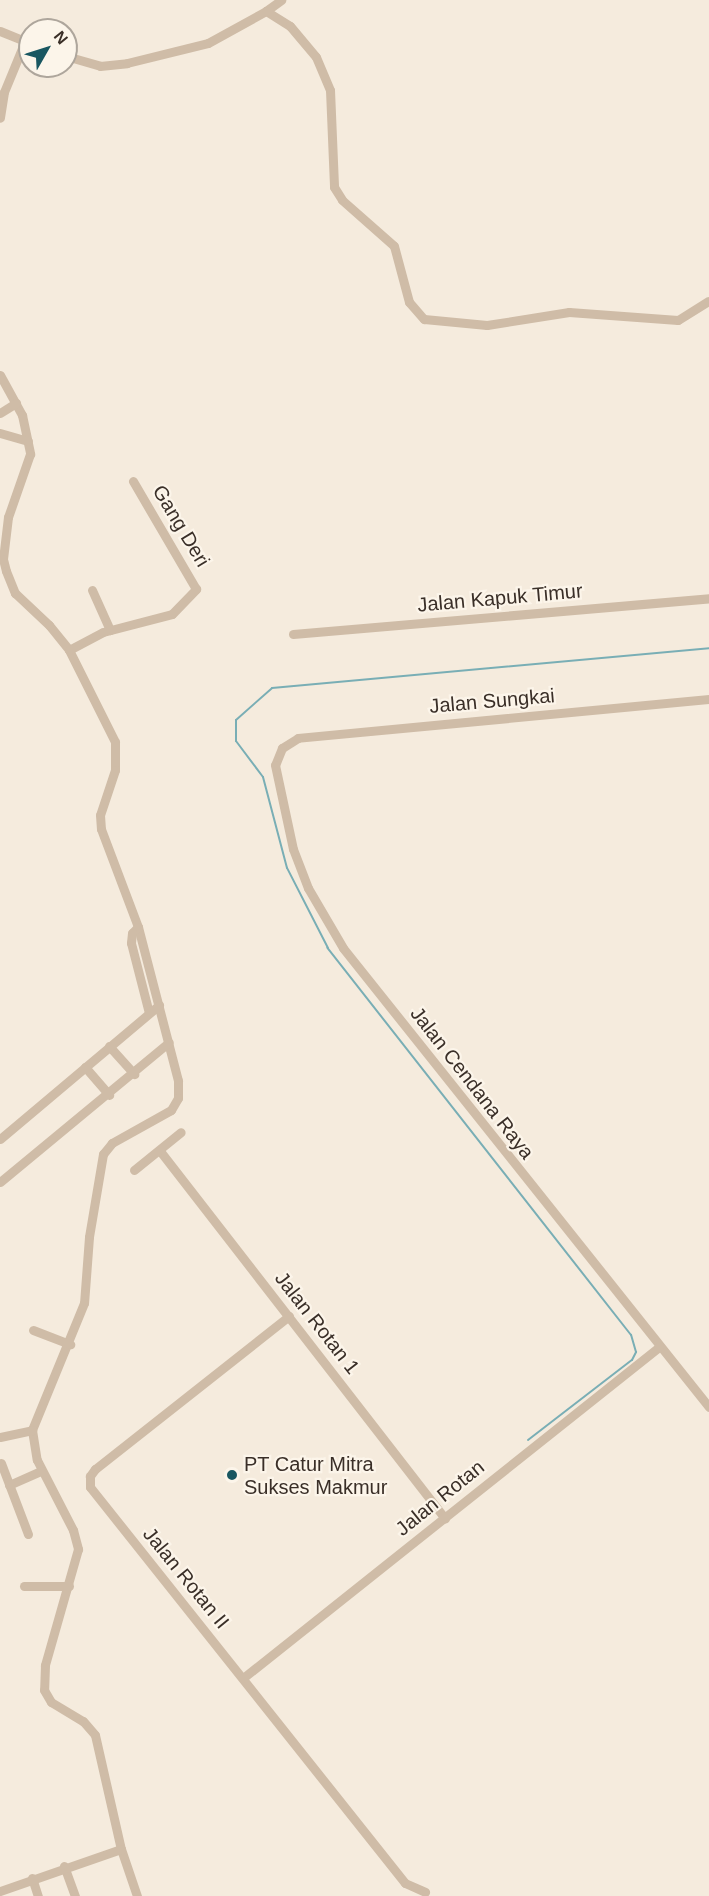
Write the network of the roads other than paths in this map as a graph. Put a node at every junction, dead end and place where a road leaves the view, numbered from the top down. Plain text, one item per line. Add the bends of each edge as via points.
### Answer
1 (280, 0) edge
2 (266, 11) junction
3 (0, 31) edge
4 (18, 38) edge
5 (78, 60) edge
6 (18, 63) edge
7 (0, 118) edge
8 (709, 301) edge
9 (0, 375) edge
10 (16, 403) junction
11 (0, 413) edge
12 (0, 433) edge
13 (28, 441) junction
14 (133, 481) dead end
15 (92, 590) dead end
16 (709, 598) edge
17 (110, 630) junction
18 (293, 634) dead end
19 (69, 650) junction
20 (709, 699) edge
21 (282, 748) joint
22 (138, 927) junction
23 (159, 1005) junction
24 (149, 1013) junction
25 (169, 1042) junction
26 (109, 1046) junction
27 (85, 1066) junction
28 (134, 1074) junction
29 (109, 1095) junction
30 (181, 1132) dead end
31 (0, 1139) edge
32 (160, 1151) junction
33 (134, 1170) dead end
34 (0, 1182) edge
35 (289, 1316) junction
36 (33, 1330) dead end
37 (70, 1344) junction
38 (659, 1347) junction
39 (709, 1407) edge
40 (32, 1430) junction
41 (0, 1437) edge
42 (1, 1463) edge
43 (41, 1470) junction
44 (9, 1485) junction
45 (445, 1518) junction
46 (28, 1534) dead end
47 (24, 1586) dead end
48 (69, 1586) junction
49 (243, 1678) junction
50 (121, 1849) junction
51 (64, 1866) junction
52 (32, 1878) junction
53 (6, 1892) edge
54 (425, 1892) dead end
55 (38, 1896) edge
56 (75, 1896) edge
57 (137, 1896) edge

1 - 2 street
2 - 5 street via 208,42 127,63 100,66
2 - 8 street via 298,34 325,73 333,112 334,187 342,200 394,246 409,302 421,317 487,325 569,312 668,321 684,318
3 - 4 street
6 - 7 street via 4,92
9 - 10 street
10 - 11 street
10 - 13 street
12 - 13 street
13 - 19 street via 28,463 8,517 3,559 15,593
14 - 17 street, Gang Deri via 196,588 171,614
15 - 17 street
16 - 18 street, Jalan Kapuk Timur
17 - 19 street, Gang Deri
19 - 22 street via 93,692 117,753 100,815 101,829
20 - 21 street, Jalan Sungkai via 298,738
21 - 38 street, Jalan Cendana Raya via 275,765 293,849 308,888 333,932
22 - 23 street
22 - 24 street via 132,933 131,943
23 - 24 street
23 - 25 street
24 - 26 street
25 - 28 street
25 - 37 street via 178,1081 177,1102 167,1112 112,1143 103,1154 89,1237 86,1292
26 - 27 street
26 - 28 street
27 - 29 street
27 - 31 street
28 - 29 street
29 - 34 street
30 - 32 street
32 - 33 street
32 - 35 street, Jalan Rotan 1
35 - 45 street, Jalan Rotan 1
35 - 49 street, Jalan Rotan II via 90,1476 90,1487
36 - 37 street
37 - 40 street
38 - 39 street, Jalan Cendana Raya
38 - 45 street, Jalan Rotan
40 - 41 street
40 - 43 street
42 - 44 street
43 - 44 street
43 - 48 street via 77,1540
44 - 46 street
45 - 49 street, Jalan Rotan
47 - 48 street
48 - 50 street via 45,1665 44,1690 51,1701 88,1725 95,1735
49 - 54 street, Jalan Rotan II via 405,1883
50 - 51 street
50 - 57 street
51 - 52 street
51 - 56 street
52 - 53 street
52 - 55 street

